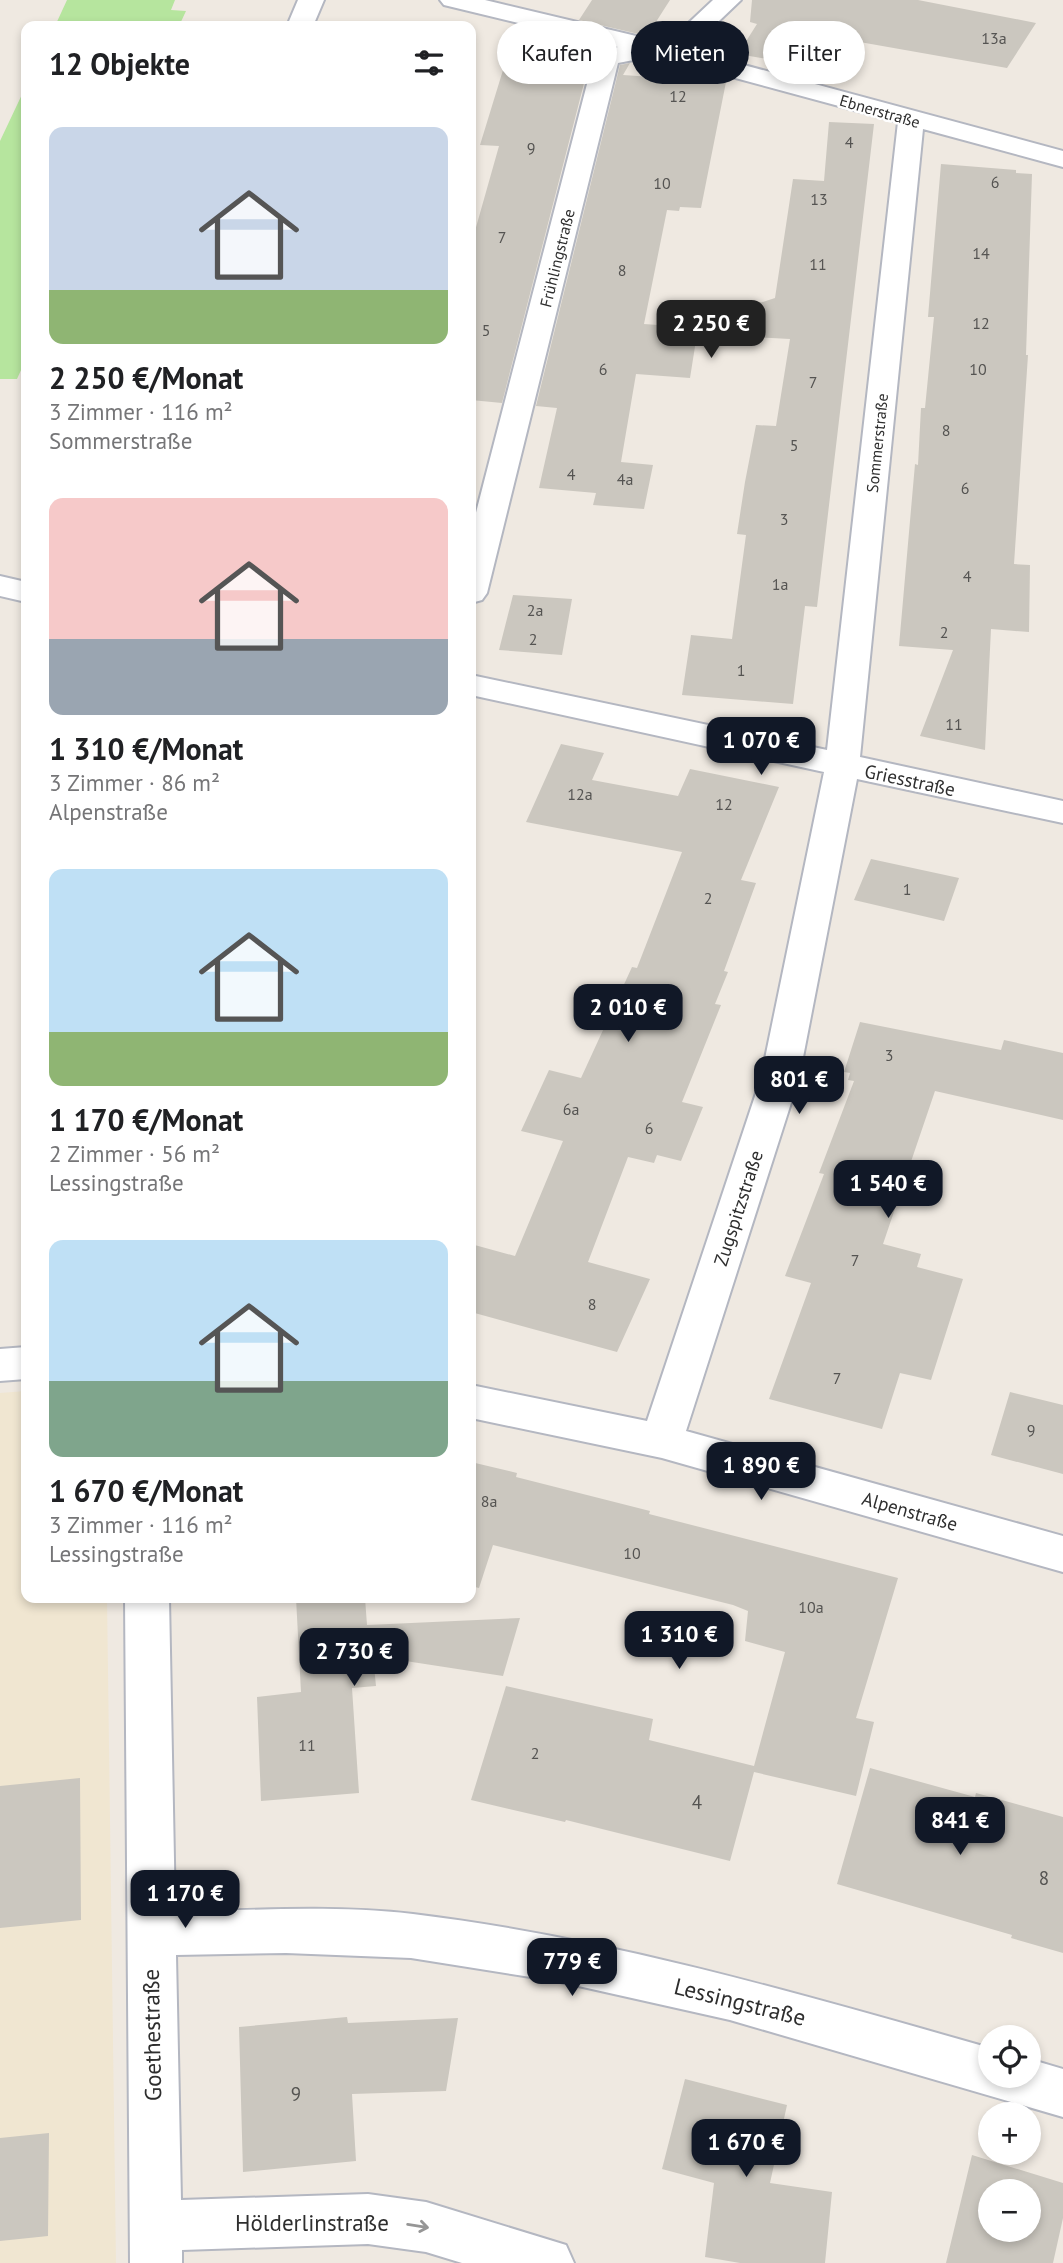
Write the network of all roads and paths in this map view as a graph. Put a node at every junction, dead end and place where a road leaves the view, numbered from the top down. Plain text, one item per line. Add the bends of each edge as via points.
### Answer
1 (311, 0) edge
2 (453, 0) edge
3 (728, 0) edge
4 (302, 21) edge
5 (705, 21) edge
6 (631, 43) edge
7 (631, 52) edge
8 (749, 75) edge
9 (911, 120) junction
10 (1063, 159) edge
11 (476, 573) edge
12 (0, 586) edge
13 (21, 591) edge
14 (476, 686) edge
15 (842, 766) junction
16 (1063, 812) edge
17 (21, 1363) edge
18 (0, 1364) edge
19 (476, 1403) edge
20 (662, 1441) junction
21 (1063, 1554) edge
22 (147, 1603) edge
23 (151, 1934) junction
24 (978, 2068) edge
25 (1041, 2086) edge
26 (1063, 2093) edge
27 (155, 2244) edge
28 (548, 2263) edge

1 - 4 street
2 - 6 street, Ebnerstraße
3 - 5 street, Frühlingstraße
7 - 11 street, Frühlingstraße via 607,57
8 - 9 street, Ebnerstraße
9 - 10 street, Ebnerstraße
9 - 15 street, Sommerstraße
12 - 13 street
14 - 15 street, Griesstraße
15 - 16 street, Griesstraße
15 - 20 street, Zugspitzstraße via 780,1078
17 - 18 street
19 - 20 street, Alpenstraße
20 - 21 street, Alpenstraße
22 - 23 street, Goethestraße
23 - 24 street, Lessingstraße via 286,1931 411,1936 556,1959 741,2000
23 - 27 street, Goethestraße
25 - 26 street
27 -> 28 street, Hölderlinstraße via 368,2219 426,2227

